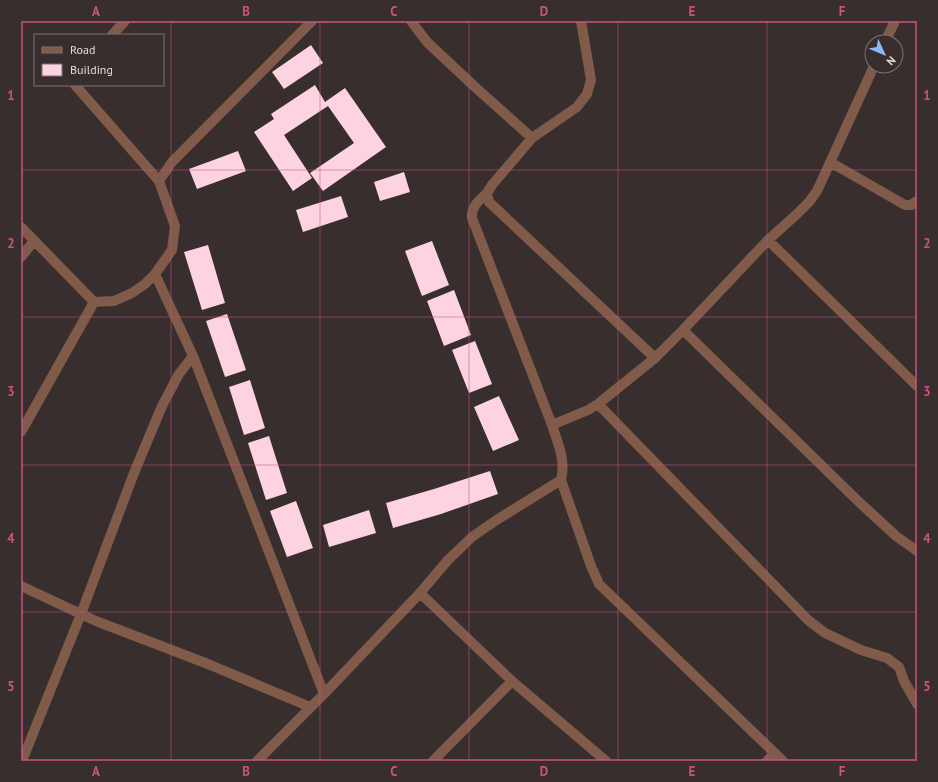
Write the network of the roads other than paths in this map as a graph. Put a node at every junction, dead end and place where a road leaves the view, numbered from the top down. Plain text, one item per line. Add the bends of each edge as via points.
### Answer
1 (125, 21) edge
2 (312, 21) edge
3 (411, 21) edge
4 (581, 21) edge
5 (895, 21) edge
6 (113, 34) edge
7 (889, 34) edge
8 (870, 74) edge
9 (76, 86) edge
10 (532, 138) junction
11 (830, 162) junction
12 (159, 181) junction
13 (487, 193) junction
14 (917, 201) edge
15 (21, 227) edge
16 (768, 240) junction
17 (34, 241) junction
18 (21, 257) edge
19 (155, 274) junction
20 (94, 302) junction
21 (683, 330) junction
22 (193, 356) junction
23 (656, 358) junction
24 (917, 386) edge
25 (598, 404) junction
26 (552, 425) junction
27 (21, 432) edge
28 (562, 480) junction
29 (917, 551) edge
30 (21, 586) edge
31 (420, 593) junction
32 (81, 614) junction
33 (512, 681) junction
34 (324, 694) junction
35 (917, 704) edge
36 (310, 708) junction
37 (775, 753) junction
38 (600, 759) edge
39 (22, 761) edge
40 (256, 761) edge
41 (433, 761) edge
42 (768, 761) edge
43 (783, 761) edge

1 - 6 street
2 - 12 street via 172,162
3 - 10 street via 427,42
4 - 10 street via 591,80 587,94 577,106
5 - 7 street
8 - 11 street
9 - 12 street
10 - 13 street
11 - 14 street via 905,205
11 - 16 street via 809,202
12 - 19 street via 175,226 172,250
13 - 23 street via 489,202
13 - 26 street via 474,206 472,218
15 - 17 street
16 - 21 street
16 - 24 street
17 - 18 street
17 - 20 street
19 - 20 street via 132,293 114,301
19 - 22 street
20 - 27 street
21 - 23 street
21 - 29 street via 858,502
22 - 32 street via 179,374 162,406
22 - 34 street
23 - 25 street
25 - 26 street
25 - 35 street via 808,620 825,632 861,650 887,658 899,667
26 - 28 street via 562,457
28 - 31 street via 472,537
28 - 37 street via 590,566 599,584
30 - 32 street
31 - 33 street
31 - 34 street
32 - 36 street
32 - 39 street
33 - 38 street
33 - 41 street
34 - 36 street
36 - 40 street
37 - 42 street
37 - 43 street

